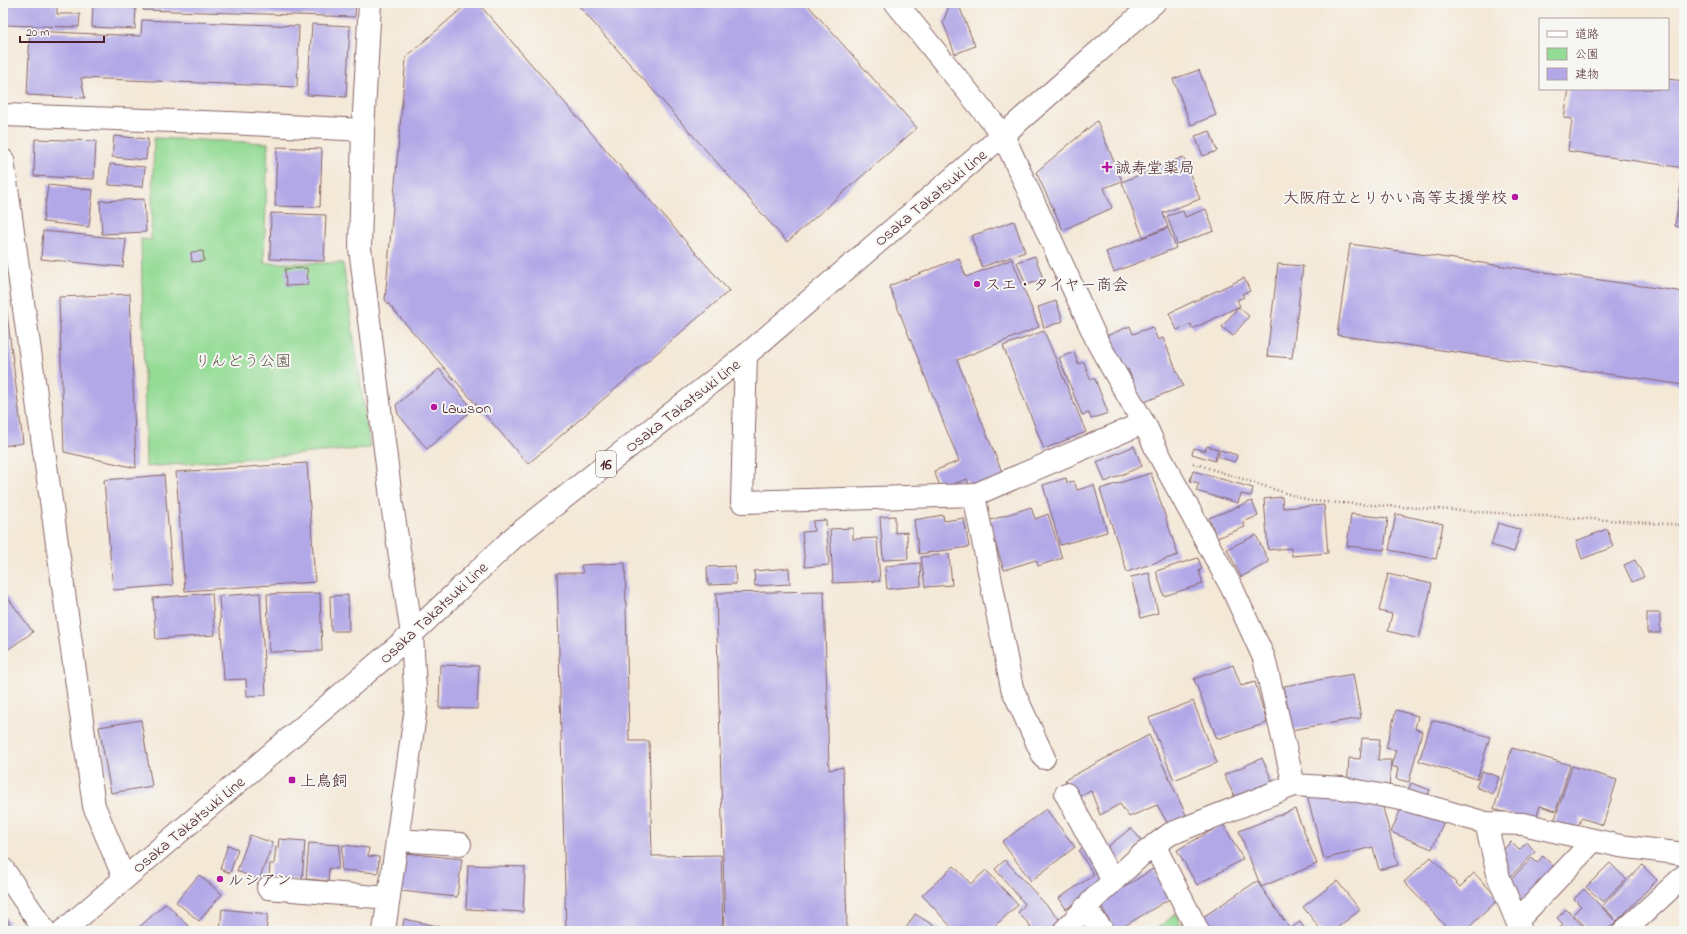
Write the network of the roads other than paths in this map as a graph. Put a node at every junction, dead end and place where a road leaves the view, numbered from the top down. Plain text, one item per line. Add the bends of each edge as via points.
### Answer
1 (370, 3) edge
2 (1154, 3) edge
3 (906, 7) edge
4 (3, 115) edge
5 (363, 130) junction
6 (1003, 135) junction
7 (3, 160) edge
8 (746, 355) junction
9 (1143, 423) junction
10 (974, 495) junction
11 (412, 634) junction
12 (1044, 758) dead end
13 (1294, 785) junction
14 (1066, 794) dead end
15 (1486, 823) junction
16 (397, 840) junction
17 (1594, 840) junction
18 (460, 844) dead end
19 (1154, 845) junction
20 (1684, 854) edge
21 (3, 869) edge
22 (1684, 876) edge
23 (124, 878) junction
24 (1113, 881) junction
25 (268, 888) dead end
26 (389, 898) junction
27 (1085, 908) junction
28 (1519, 926) edge
29 (45, 931) edge
30 (63, 931) edge
31 (384, 931) edge
32 (1064, 931) edge
33 (1103, 931) edge
34 (1198, 931) edge
35 (1624, 931) edge

1 - 5 street
2 - 6 street, Osaka Takatsuki Line / 16
3 - 6 street
4 - 5 street
5 - 11 street via 360,248 391,498
6 - 8 street, Osaka Takatsuki Line / 16
6 - 9 street via 1098,345
7 - 23 street via 94,806
8 - 10 street via 742,502
8 - 11 street, Osaka Takatsuki Line / 16 via 514,537
9 - 10 street
9 - 13 street via 1232,588 1264,658
10 - 12 street via 1012,688
11 - 16 street via 416,708
11 - 23 street, Osaka Takatsuki Line / 16
13 - 15 street via 1342,788 1406,800
13 - 19 street via 1170,834
14 - 24 street
15 - 17 street via 1523,824
15 - 28 street via 1499,878
16 - 18 street
16 - 26 street
17 - 20 street
17 - 28 street
19 - 24 street
19 - 34 street
21 - 29 street
22 - 35 street
23 - 30 street, Osaka Takatsuki Line / 16
24 - 27 street
25 - 26 street
26 - 31 street
27 - 32 street
27 - 33 street

